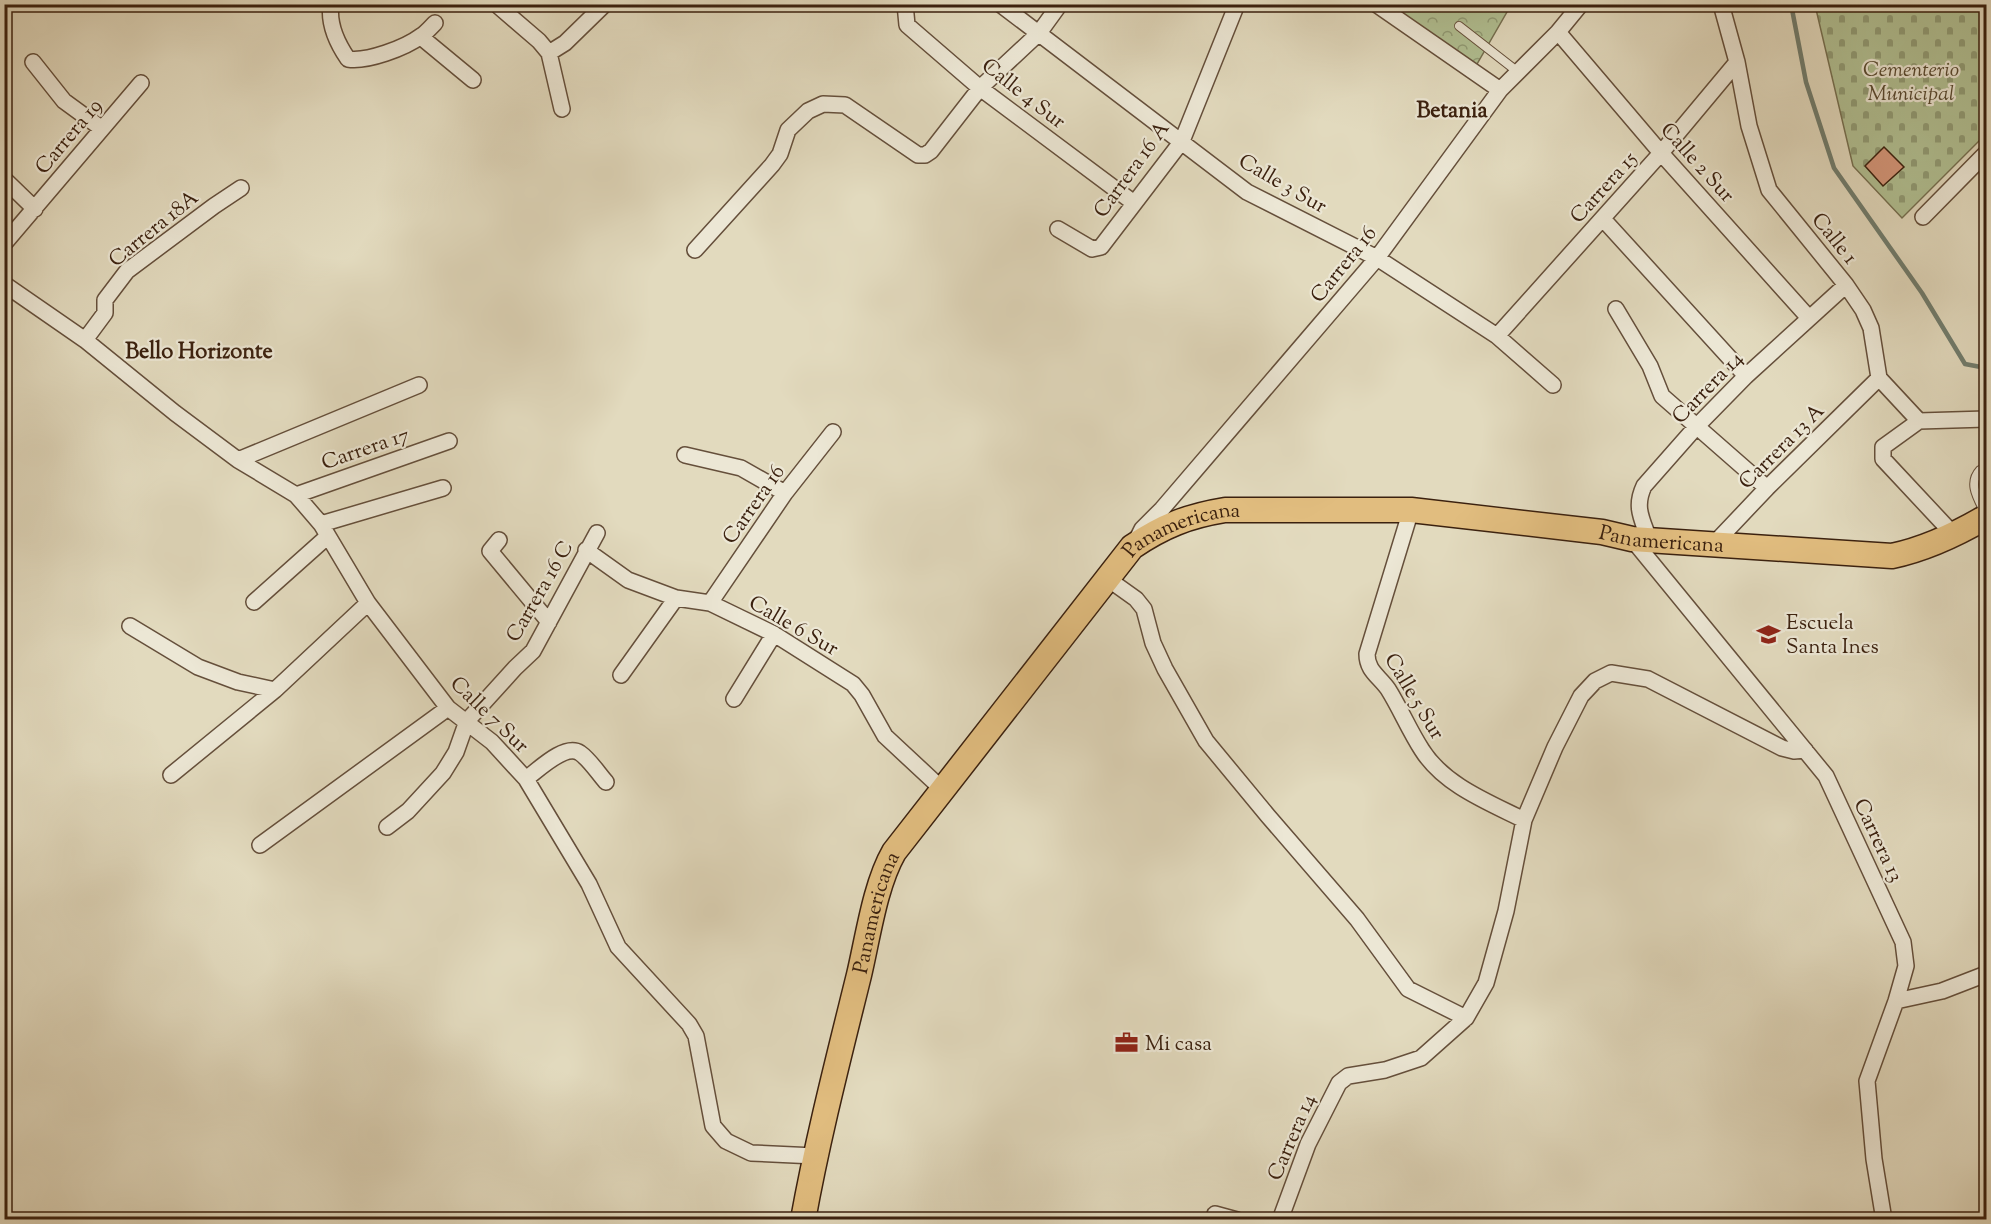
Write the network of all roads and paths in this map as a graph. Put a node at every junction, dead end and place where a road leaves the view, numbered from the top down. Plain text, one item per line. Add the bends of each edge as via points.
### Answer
1 (496, 4) edge
2 (605, 4) edge
3 (905, 4) edge
4 (1000, 4) edge
5 (1060, 4) edge
6 (1237, 4) edge
7 (1376, 4) edge
8 (1581, 4) edge
9 (1721, 4) edge
10 (330, 11) edge
11 (435, 23) dead end
12 (1459, 26) dead end
13 (1558, 32) junction
14 (1039, 33) junction
15 (421, 37) junction
16 (549, 53) junction
17 (33, 62) dead end
18 (1737, 62) junction
19 (1518, 72) junction
20 (473, 80) dead end
21 (141, 83) dead end
22 (980, 88) junction
23 (1500, 90) junction
24 (562, 109) dead end
25 (101, 128) junction
26 (1182, 141) junction
27 (1661, 153) junction
28 (1986, 154) edge
29 (4, 179) edge
30 (241, 188) dead end
31 (1134, 204) junction
32 (35, 209) junction
33 (1923, 217) dead end
34 (1603, 219) junction
35 (1058, 229) dead end
36 (4, 244) edge
37 (695, 250) dead end
38 (1377, 258) junction
39 (4, 284) edge
40 (1846, 285) junction
41 (1616, 309) dead end
42 (1809, 318) junction
43 (1497, 336) junction
44 (85, 340) junction
45 (1746, 376) junction
46 (1879, 378) junction
47 (420, 385) dead end
48 (1553, 385) dead end
49 (1986, 419) edge
50 (1919, 421) junction
51 (1696, 427) junction
52 (833, 432) dead end
53 (449, 441) dead end
54 (686, 455) dead end
55 (238, 460) junction
56 (1980, 470) dead end
57 (443, 488) dead end
58 (1767, 488) junction
59 (785, 494) junction
60 (296, 495) junction
61 (1412, 510) junction
62 (1986, 517) edge
63 (325, 530) junction
64 (597, 533) dead end
65 (1954, 536) junction
66 (1640, 539) junction
67 (1713, 545) junction
68 (494, 546) dead end
69 (1132, 547) junction
70 (586, 550) junction
71 (1108, 579) junction
72 (676, 598) junction
73 (254, 602) dead end
74 (368, 603) junction
75 (710, 603) junction
76 (549, 622) junction
77 (130, 626) dead end
78 (774, 634) junction
79 (621, 675) dead end
80 (275, 690) junction
81 (734, 699) dead end
82 (448, 708) junction
83 (466, 721) junction
84 (1805, 750) junction
85 (171, 775) dead end
86 (526, 778) junction
87 (606, 782) dead end
88 (943, 790) junction
89 (1524, 820) junction
90 (387, 827) dead end
91 (260, 845) dead end
92 (1986, 974) edge
93 (1896, 1001) junction
94 (1466, 1018) junction
95 (815, 1156) junction
96 (1215, 1214) dead end
97 (803, 1220) edge
98 (1237, 1220) edge
99 (1280, 1220) edge
100 (1884, 1220) edge

1 - 16 street
2 - 16 street via 565,43
3 - 22 street, Calle 4 Sur via 907,25
4 - 14 street, Calle 3 Sur
5 - 14 street
6 - 26 street, Carrera 16 A
7 - 23 street
8 - 13 street, Carrera 16
9 - 18 street, Calle 1
10 - 15 street via 340,47 348,58 360,60
11 - 15 street
12 - 19 lane
13 - 19 street, Carrera 16
13 - 27 street, Calle 2 Sur
14 - 22 street
14 - 26 street, Calle 3 Sur
15 - 20 street
16 - 24 street
17 - 25 street via 64,100
18 - 27 street, Carrera 15
18 - 40 street, Calle 1 via 1749,126 1769,190
19 - 23 street, Carrera 16
21 - 25 street, Carrera 19
22 - 31 street, Calle 4 Sur
22 - 37 street via 932,151 925,154 918,154 845,105 823,104 808,111 788,130 772,165
23 - 38 street, Carrera 16
25 - 32 street, Carrera 19
26 - 31 street, Carrera 16 A
26 - 38 street, Calle 3 Sur via 1247,192
27 - 34 street, Carrera 15
27 - 42 street, Calle 2 Sur
28 - 33 street
29 - 32 street
30 - 44 street, Carrera 18A via 127,271 105,300 105,313
31 - 35 street, Carrera 16 A via 1101,247 1092,249
32 - 36 street, Carrera 19
34 - 43 street, Carrera 15
34 - 45 street
38 - 43 street, Calle 3 Sur
38 - 69 street, Carrera 16 via 1142,529
39 - 44 street, Calle 7 Sur
40 - 42 street, Carrera 14
40 - 46 street, Calle 1 via 1870,328
41 - 51 street via 1650,366 1662,396
42 - 45 street, Carrera 14
43 - 48 street, Calle 3 Sur
44 - 55 street, Calle 7 Sur
45 - 51 street, Carrera 14
46 - 50 street
46 - 58 street, Carrera 13 A
47 - 55 street
49 - 50 street
50 - 65 street via 1883,447 1883,459
51 - 58 street
51 - 66 street, Carrera 14 via 1644,486 1638,507
52 - 59 street, Carrera 16
53 - 60 street, Carrera 17
54 - 59 street via 741,468
55 - 60 street, Calle 7 Sur
56 - 62 lane via 1973,485
57 - 63 street
58 - 67 street, Carrera 13 A
59 - 75 street, Carrera 16
60 - 63 street, Calle 7 Sur
61 - 66 main road, Panamericana
61 - 69 main road, Panamericana via 1225,510 1180,520
61 - 89 street, Calle 5 Sur via 1367,662 1387,687 1423,752 1439,769 1456,785
62 - 65 main road, Panamericana
63 - 73 street
63 - 74 street, Calle 7 Sur
64 - 70 street, Carrera 16 C
65 - 67 main road, Panamericana via 1892,556
66 - 67 main road, Panamericana
66 - 84 street, Carrera 13
68 - 76 street
69 - 71 main road, Panamericana
70 - 72 street, Calle 6 Sur via 628,580
70 - 76 street, Carrera 16 C
71 - 88 main road, Panamericana
71 - 94 street via 1136,598 1144,609 1165,669 1206,741 1358,919 1408,989
72 - 75 street, Calle 6 Sur
72 - 79 street
74 - 80 street
74 - 82 street, Calle 7 Sur
75 - 78 street, Calle 6 Sur
76 - 83 street, Carrera 16 C via 533,651
77 - 80 street via 198,667
78 - 81 street
78 - 88 street, Calle 6 Sur via 853,684 885,735
80 - 85 street
82 - 83 street, Calle 7 Sur
82 - 91 street
83 - 86 street, Calle 7 Sur
83 - 90 street via 456,752 443,774 408,812
84 - 89 street via 1782,748 1648,679 1611,673 1595,681 1581,696
84 - 93 street, Carrera 13 via 1826,776 1903,942 1906,966
86 - 87 street via 562,752 571,750 579,752
86 - 95 street, Calle 7 Sur via 589,884 618,947 696,1036 713,1126 726,1141 750,1153
88 - 95 main road, Panamericana via 888,863
89 - 94 street via 1506,911 1486,983
92 - 93 street via 1942,991
93 - 100 street, Carrera 13 via 1867,1081
94 - 99 street, Carrera 14 via 1421,1058 1385,1070 1348,1076 1339,1083 1308,1144
95 - 97 main road, Panamericana
96 - 98 street

